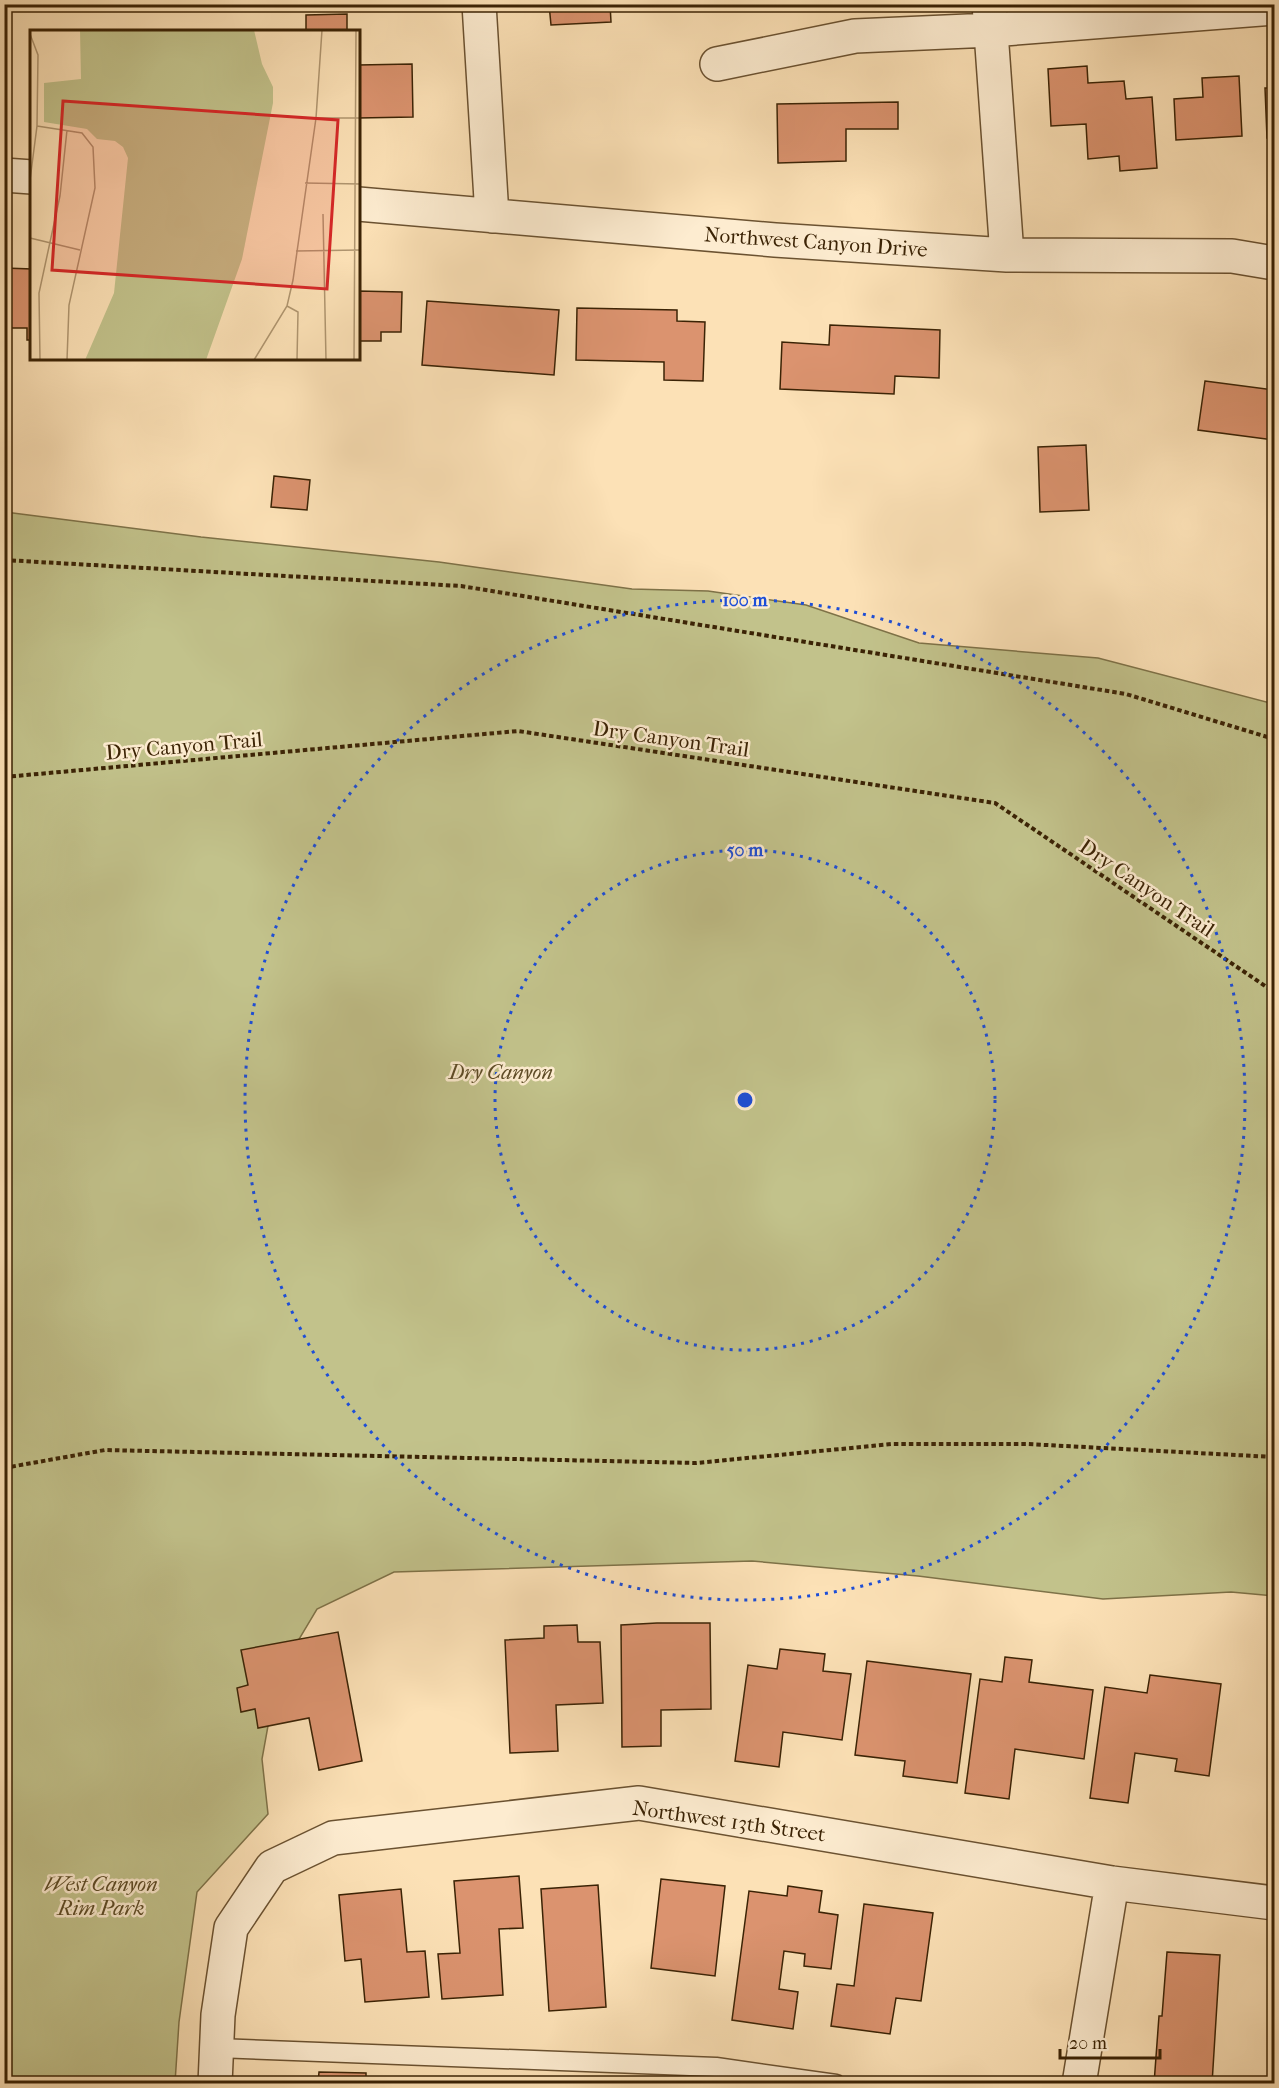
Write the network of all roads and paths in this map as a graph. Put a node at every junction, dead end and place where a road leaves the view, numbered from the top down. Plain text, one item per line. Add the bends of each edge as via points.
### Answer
1 (479, 4) edge
2 (1275, 8) edge
3 (990, 17) edge
4 (717, 64) dead end
5 (4, 175) edge
6 (30, 177) edge
7 (360, 204) edge
8 (492, 216) junction
9 (1007, 255) junction
10 (1275, 263) edge
11 (4, 560) edge
12 (1275, 739) edge
13 (4, 777) edge
14 (1275, 992) edge
15 (1275, 1457) edge
16 (4, 1468) edge
17 (1112, 1883) junction
18 (1275, 1904) edge
19 (217, 2048) junction
20 (215, 2084) edge
21 (836, 2084) edge
22 (1079, 2084) edge

1 - 8 street
2 - 3 street
3 - 4 street via 855,36
3 - 9 street
5 - 6 street
7 - 8 street, Northwest Canyon Drive
8 - 9 street, Northwest Canyon Drive
9 - 10 street, Northwest Canyon Drive via 1232,256
11 - 12 path via 461,586 1126,694
13 - 14 path, Dry Canyon Trail via 518,731 995,803
15 - 16 path via 1027,1444 892,1444 696,1463 105,1450
17 - 18 street, Northwest 13th Street
17 - 19 street, Northwest 13th Street via 639,1803 333,1838 272,1867 231,1928
17 - 22 street
19 - 20 street, Northwest 13th Street
19 - 21 lane via 716,2067

